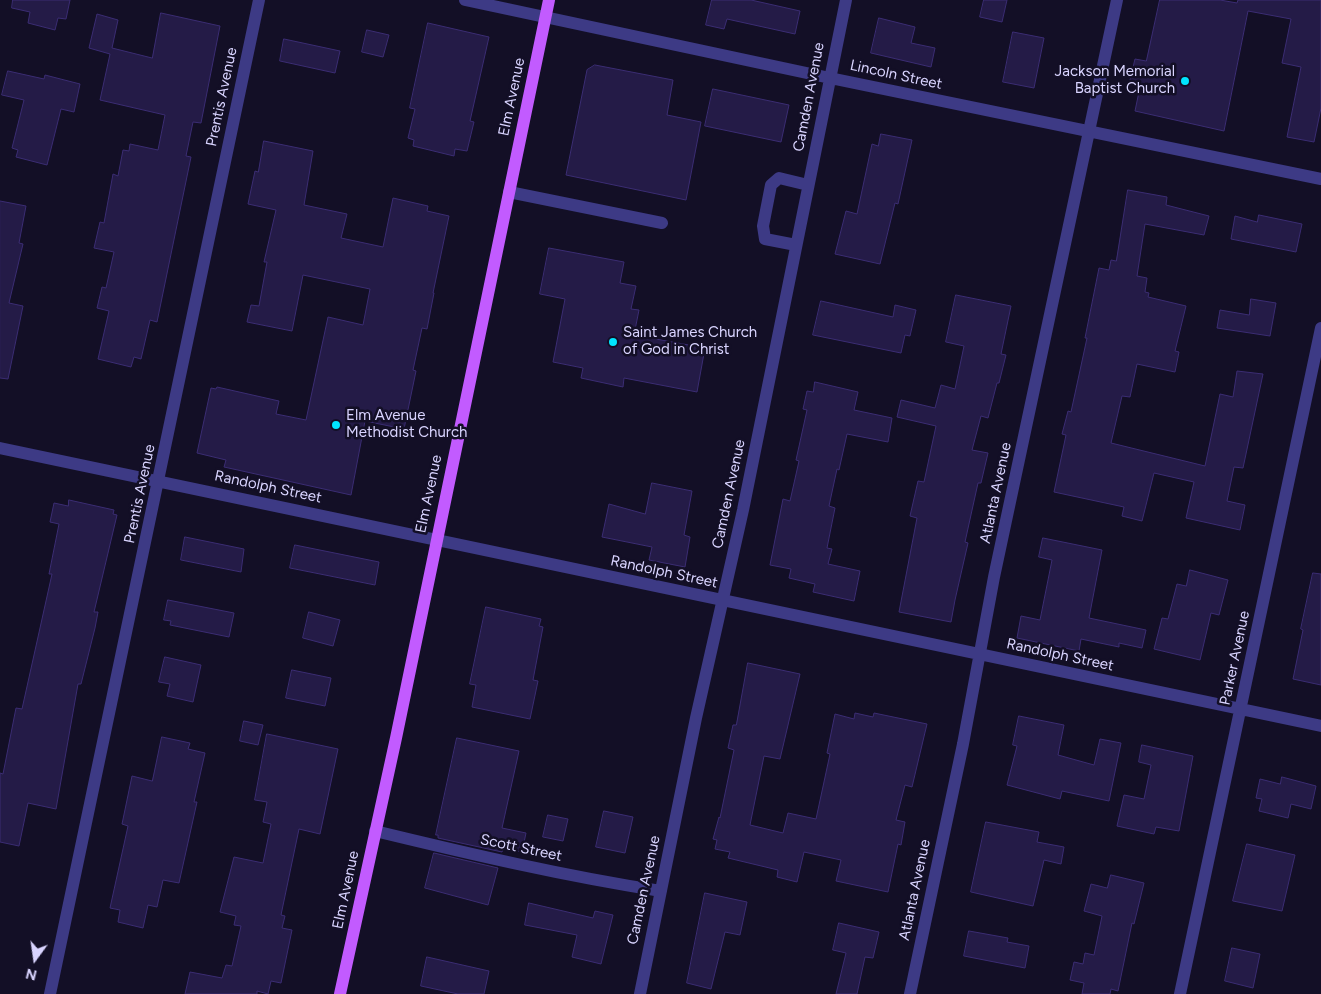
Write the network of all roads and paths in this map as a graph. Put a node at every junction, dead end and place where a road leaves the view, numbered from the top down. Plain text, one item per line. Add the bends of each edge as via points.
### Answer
1 (259, 0) edge
2 (465, 0) edge
3 (549, 0) edge
4 (846, 0) edge
5 (1117, 0) edge
6 (546, 17) junction
7 (830, 78) junction
8 (1090, 131) junction
9 (1321, 179) edge
10 (808, 185) junction
11 (510, 192) junction
12 (662, 223) dead end
13 (796, 245) junction
14 (1321, 328) edge
15 (0, 448) edge
16 (159, 481) junction
17 (436, 540) junction
18 (722, 601) junction
19 (980, 655) junction
20 (1240, 709) junction
21 (1321, 726) edge
22 (375, 831) junction
23 (661, 890) junction
24 (50, 994) edge
25 (340, 994) edge
26 (640, 994) edge
27 (910, 994) edge
28 (1180, 994) edge

1 - 16 street, Prentis Avenue
2 - 6 street, Lincoln Street
3 - 6 main road, Elm Avenue
4 - 7 street, Camden Avenue
5 - 8 street, Atlanta Avenue
6 - 7 street, Lincoln Street
6 - 11 main road, Elm Avenue
7 - 8 street, Lincoln Street
7 - 10 street, Camden Avenue
8 - 9 street, Lincoln Street
8 - 19 street, Atlanta Avenue
10 - 13 street, Camden Avenue
10 - 13 street via 779,178 771,185 762,226 765,240
11 - 12 street
11 - 17 main road, Elm Avenue
13 - 18 street, Camden Avenue
14 - 20 street, Parker Avenue
15 - 16 street, Randolph Street
16 - 17 street, Randolph Street
16 - 24 street, Prentis Avenue
17 - 18 street, Randolph Street
17 - 22 main road, Elm Avenue
18 - 19 street, Randolph Street
18 - 23 street, Camden Avenue
19 - 20 street, Randolph Street
19 - 27 street, Atlanta Avenue
20 - 21 street, Randolph Street
20 - 28 street, Parker Avenue
22 - 23 street, Scott Street via 483,858
22 - 25 main road, Elm Avenue
23 - 26 street, Camden Avenue

